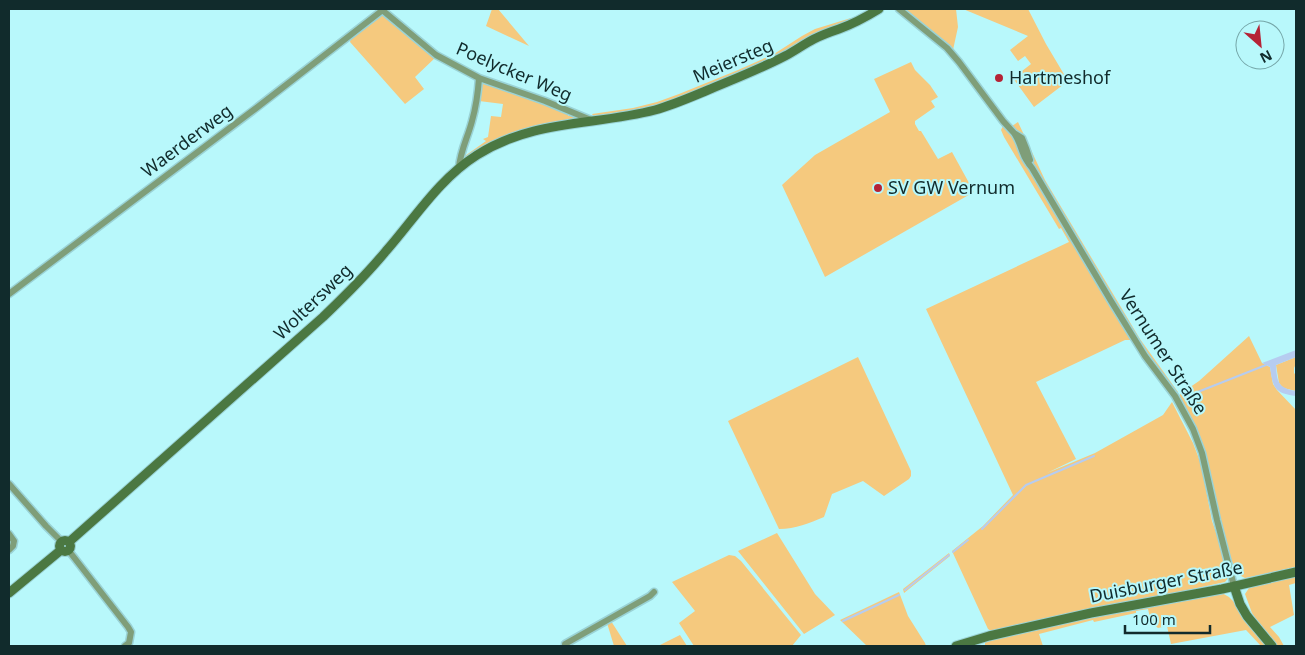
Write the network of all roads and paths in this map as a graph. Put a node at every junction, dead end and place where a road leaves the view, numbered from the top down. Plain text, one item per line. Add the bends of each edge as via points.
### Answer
1 (382, 9) edge
2 (879, 9) edge
3 (899, 9) edge
4 (479, 78) junction
5 (593, 121) junction
6 (459, 168) junction
7 (9, 294) edge
8 (9, 484) edge
9 (9, 534) edge
10 (65, 546) junction
11 (9, 550) edge
12 (1296, 572) edge
13 (1234, 586) junction
14 (654, 592) dead end
15 (9, 593) edge
16 (125, 646) edge
17 (565, 646) edge
18 (956, 646) edge
19 (1272, 646) edge

1 - 4 street, Poelycker Weg via 436,55
1 - 7 street, Waerderweg
2 - 5 street, Meiersteg via 814,38 758,69 679,102
3 - 13 street, Vernumer Straße via 947,48 1003,122 1022,138 1032,168 1111,302 1175,396 1202,453
4 - 5 street, Poelycker Weg
4 - 6 street via 477,102
5 - 6 street, Woltersweg via 522,134 477,155
6 - 10 street, Woltersweg via 345,296
8 - 10 street
9 - 11 street via 14,541
10 - 15 street, Woltersweg
10 - 16 street via 128,627 130,643
12 - 13 street, Duisburger Straße
13 - 18 street, Duisburger Straße via 1091,613
13 - 19 street, Vernumer Straße via 1247,616
14 - 17 street

